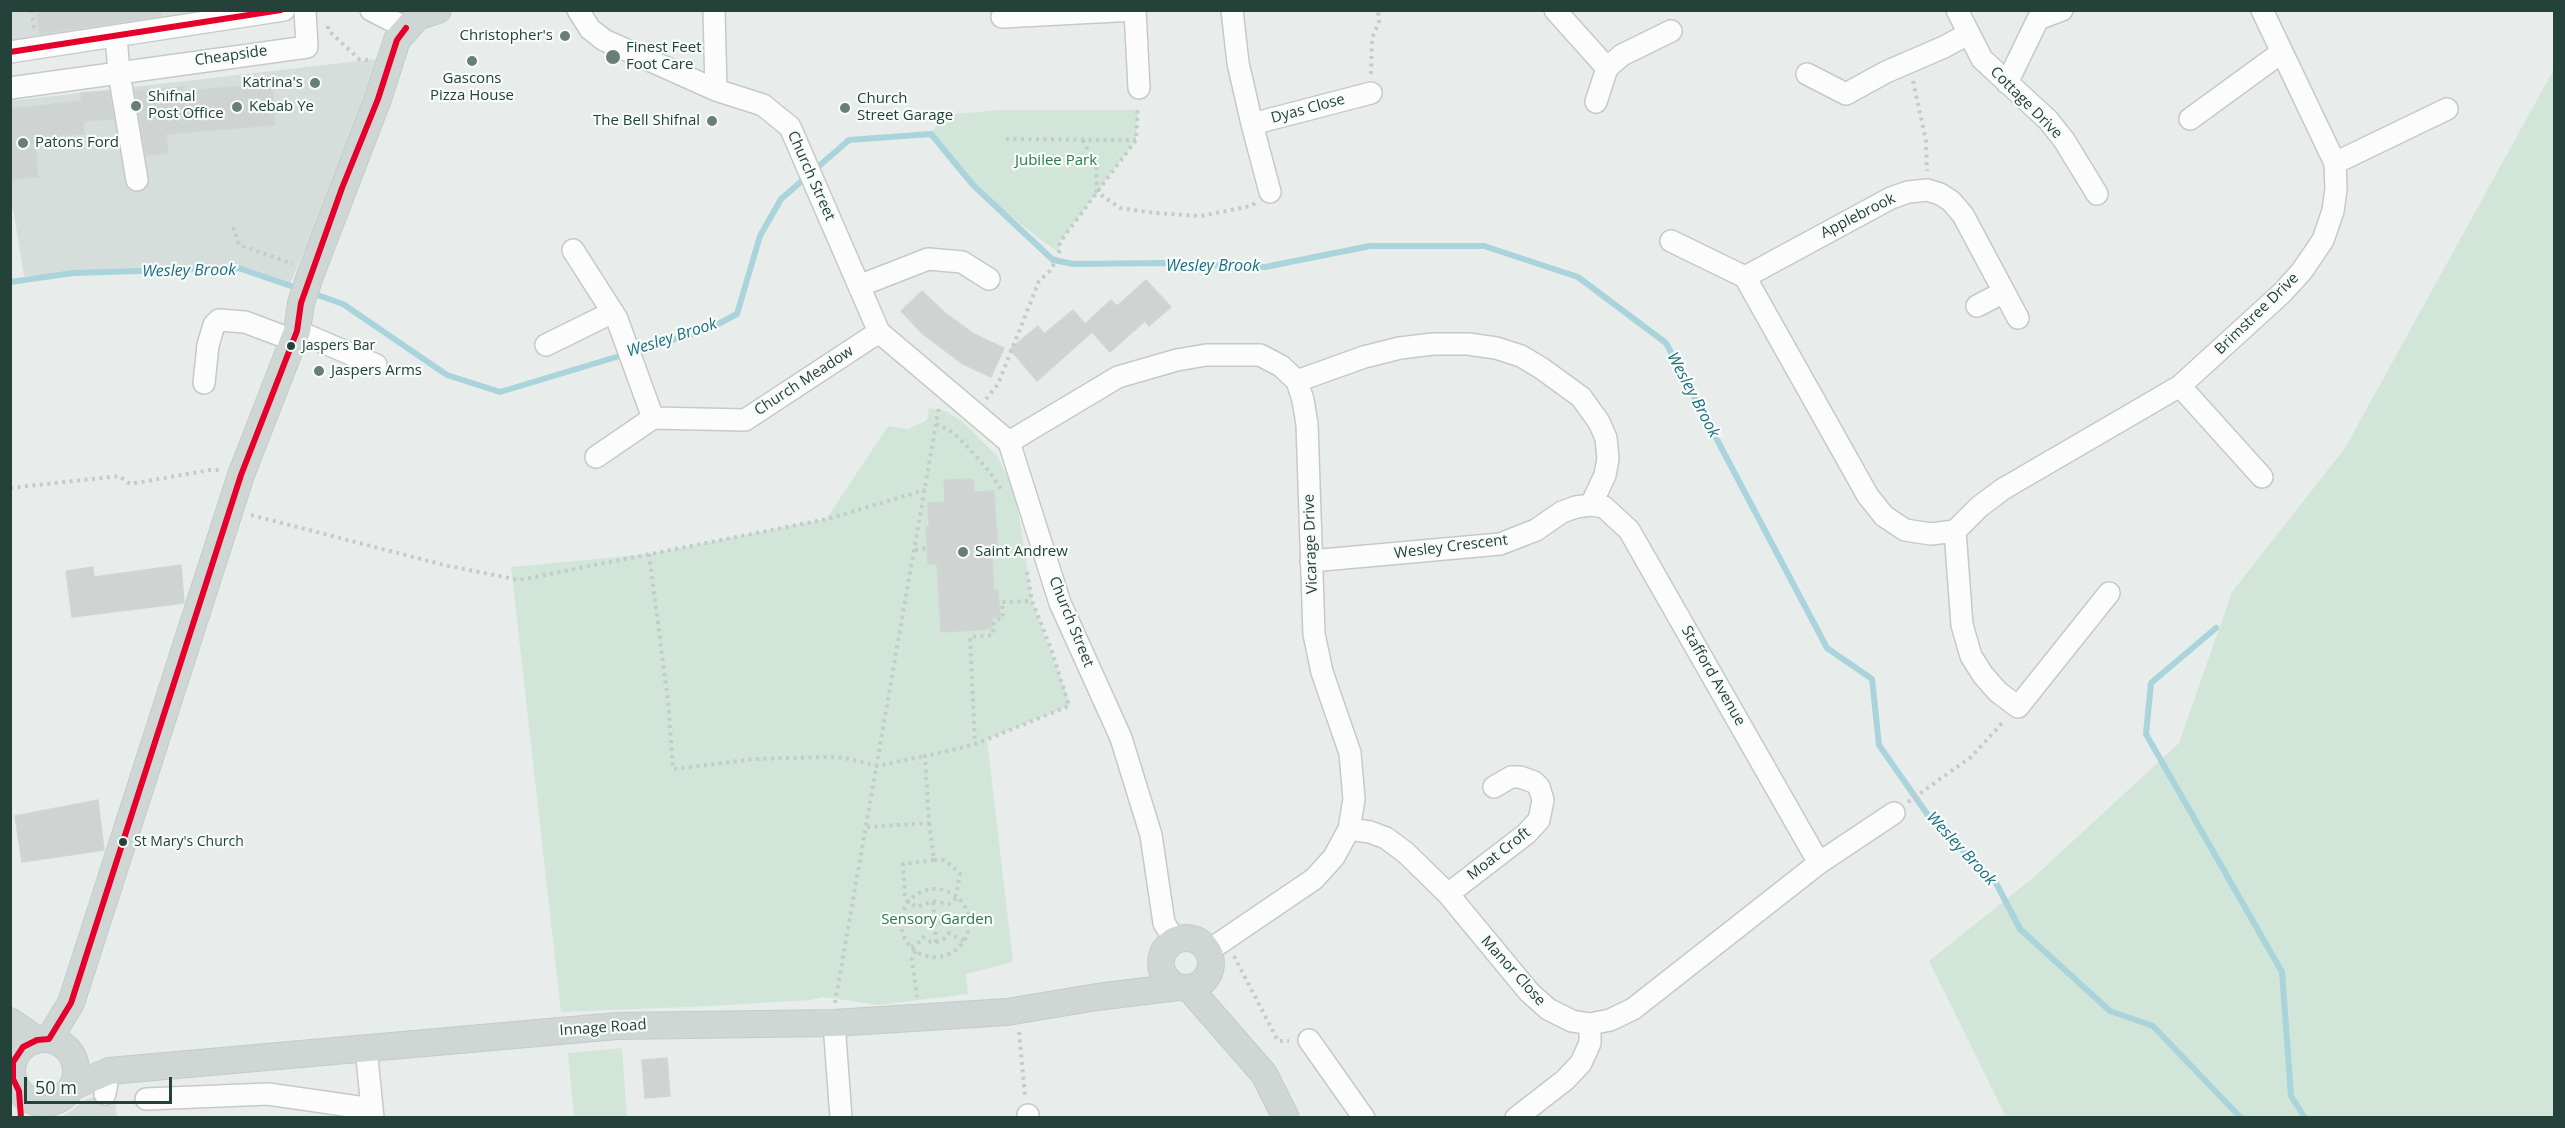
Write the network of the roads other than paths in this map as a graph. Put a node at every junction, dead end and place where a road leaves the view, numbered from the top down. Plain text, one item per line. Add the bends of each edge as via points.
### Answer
1 (285, 10) edge
2 (305, 10) edge
3 (371, 10) edge
4 (438, 10) edge
5 (578, 10) edge
6 (714, 10) edge
7 (1135, 10) edge
8 (1233, 10) edge
9 (1555, 10) edge
10 (1957, 10) edge
11 (2062, 10) edge
12 (2262, 10) edge
13 (1002, 17) dead end
14 (406, 28) junction
15 (1671, 31) dead end
16 (1968, 34) junction
17 (116, 36) junction
18 (10, 52) edge
19 (2282, 52) junction
20 (1607, 68) junction
21 (119, 73) junction
22 (1807, 74) dead end
23 (2007, 83) junction
24 (10, 88) edge
25 (1139, 88) road end
26 (716, 90) junction
27 (1371, 93) road end
28 (1596, 102) dead end
29 (2447, 110) dead end
30 (2190, 119) dead end
31 (1252, 124) junction
32 (2335, 163) junction
33 (137, 180) dead end
34 (1270, 192) road end
35 (2097, 194) dead end
36 (1671, 241) dead end
37 (573, 250) dead end
38 (1745, 277) junction
39 (989, 279) dead end
40 (860, 286) junction
41 (2004, 292) junction
42 (1977, 306) dead end
43 (613, 312) junction
44 (2018, 318) dead end
45 (879, 332) junction
46 (295, 335) junction
47 (546, 345) dead end
48 (376, 365) dead end
49 (1296, 381) junction
50 (204, 383) dead end
51 (2180, 386) junction
52 (653, 418) junction
53 (1009, 442) junction
54 (596, 458) dead end
55 (2262, 477) dead end
56 (1591, 505) junction
57 (1955, 531) junction
58 (1311, 561) junction
59 (2109, 593) dead end
60 (1494, 787) dead end
61 (1899, 809) road end
62 (1349, 830) junction
63 (1819, 863) junction
64 (1448, 894) junction
65 (1177, 940) junction
66 (1217, 945) junction
67 (1161, 963) junction
68 (1184, 987) junction
69 (1097, 997) junction
70 (10, 1021) edge
71 (834, 1023) junction
72 (1590, 1024) junction
73 (1309, 1040) road end
74 (57, 1047) junction
75 (366, 1048) junction
76 (13, 1073) edge
77 (107, 1083) junction
78 (74, 1086) junction
79 (146, 1099) dead end
80 (47, 1111) edge
81 (372, 1113) edge
82 (21, 1118) edge
83 (841, 1118) edge
84 (1286, 1118) edge
85 (1364, 1118) edge
86 (1516, 1118) edge

1 - 17 street
2 - 21 street, Cheapside via 307,46
3 - 14 street
4 - 14 main road via 417,16
5 - 26 street, Church Street via 590,29 604,40
6 - 26 street
7 - 13 street
7 - 25 street
8 - 31 street, Dyas Close via 1238,63
9 - 20 street
10 - 16 street, Cottage Drive
11 - 23 street via 2038,19
12 - 19 street, Brimstree Drive
14 - 46 main road via 397,40 311,273
15 - 20 street via 1622,55
16 - 22 street via 1846,94
16 - 23 street, Cottage Drive via 1982,59
17 - 18 street
17 - 21 street
19 - 30 street
19 - 32 street, Brimstree Drive
20 - 28 street
21 - 24 street, Cheapside
21 - 33 street
23 - 35 street, Cottage Drive via 2048,120
26 - 40 street, Church Street via 763,105 790,127
27 - 31 street, Dyas Close
29 - 32 street
31 - 34 street
32 - 51 street, Brimstree Drive via 2333,211 2322,240 2302,271
36 - 38 street
37 - 43 street
38 - 41 street, Applebrook via 1891,198 1927,190 1951,201 1963,215
38 - 57 street via 1868,496 1884,516 1905,530 1931,534
39 - 40 street via 962,262 928,259
40 - 45 street, Church Street
41 - 42 street
41 - 44 street
43 - 47 street
43 - 52 street
45 - 52 street, Church Meadow via 745,420
45 - 53 street, Church Street
46 - 48 street
46 - 50 street via 245,322 219,320 208,345
46 - 74 main road via 230,510
49 - 53 street via 1281,366 1260,355 1206,355 1177,360 1118,377
49 - 56 street via 1364,357 1432,344 1468,344 1521,356 1569,386 1599,422 1606,438 1608,459
49 - 58 street, Vicarage Drive via 1307,424
51 - 55 street
51 - 57 street, Brimstree Drive via 2002,489
52 - 54 street
53 - 65 street, Church Street via 1059,603 1121,738 1151,834 1164,923
56 - 58 street, Wesley Crescent via 1562,512 1536,530 1500,544
56 - 63 street, Stafford Avenue via 1604,507 1629,530
57 - 59 street via 1962,625 1971,656 1998,692 2018,707
58 - 62 street, Vicarage Drive via 1314,634 1322,672 1350,753 1354,799
60 - 64 street, Moat Croft via 1511,777 1534,782 1543,800 1539,820
61 - 63 street
62 - 64 street, Manor Close via 1386,838
62 - 66 street, Vicarage Drive via 1334,857 1314,879
63 - 72 street via 1633,1009
64 - 72 street, Manor Close via 1548,1010
65 - 66 main road via 1189,938
65 - 67 main road via 1167,946
66 - 68 main road via 1202,982
67 - 68 main road via 1167,980
67 - 69 main road
68 - 69 main road, Innage Road
68 - 84 main road via 1264,1074
69 - 71 main road, Innage Road via 1018,1010
70 - 74 main road, Innage Road
71 - 75 main road, Innage Road via 617,1026
71 - 83 street
72 - 86 street via 1590,1043 1581,1062 1565,1080
73 - 85 street
74 - 76 main road via 23,1047
74 - 77 main road, Innage Road
74 - 78 main road via 77,1077
75 - 77 main road, Innage Road
75 - 81 street
76 - 80 main road via 32,1102
76 - 82 main road
77 - 78 main road, Innage Road
78 - 80 main road
79 - 81 street via 268,1094

